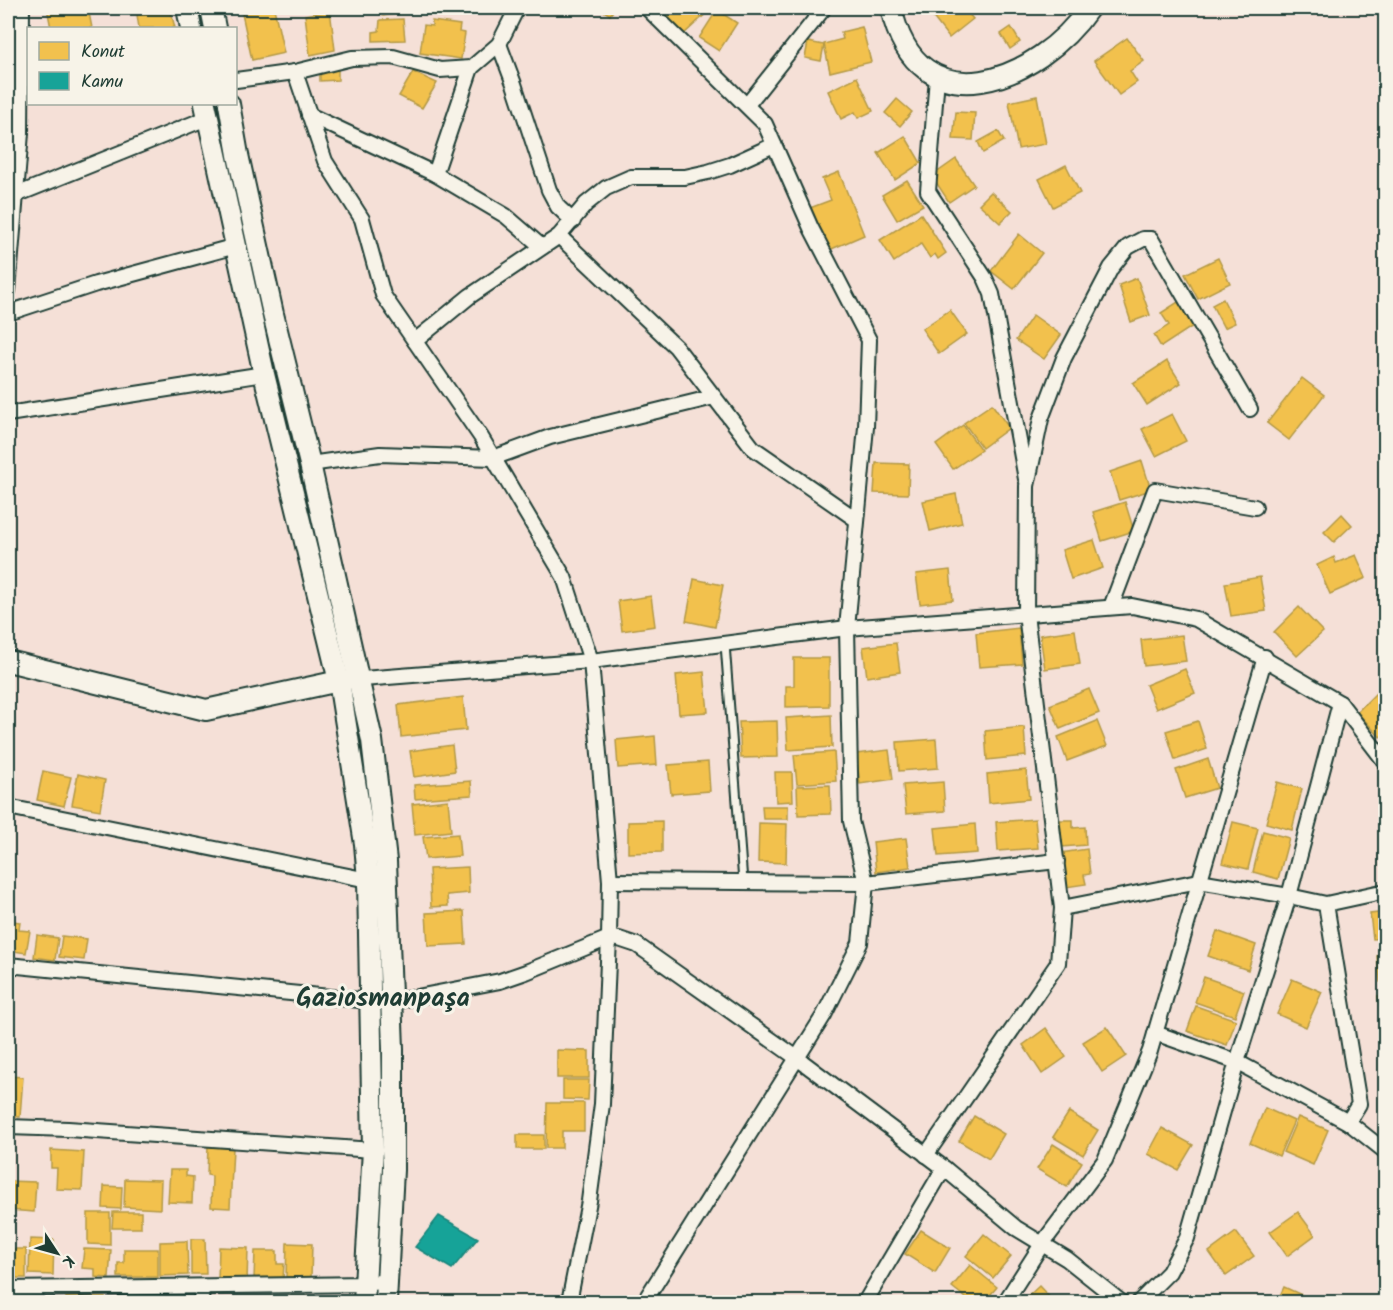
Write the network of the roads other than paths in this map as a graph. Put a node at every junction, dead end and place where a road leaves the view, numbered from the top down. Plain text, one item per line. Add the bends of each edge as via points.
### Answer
1 (22, 8) edge
2 (187, 8) edge
3 (211, 8) edge
4 (517, 8) edge
5 (647, 8) edge
6 (824, 8) edge
7 (891, 8) edge
8 (1089, 8) edge
9 (191, 27) edge
10 (215, 27) edge
11 (499, 44) junction
12 (471, 68) junction
13 (295, 72) junction
14 (937, 76) junction
15 (237, 80) edge
16 (229, 105) edge
17 (747, 105) junction
18 (206, 111) edge
19 (309, 116) junction
20 (15, 117) edge
21 (774, 145) junction
22 (435, 174) junction
23 (16, 195) junction
24 (573, 220) junction
25 (559, 236) junction
26 (236, 246) junction
27 (542, 247) junction
28 (9, 260) edge
29 (8, 291) edge
30 (8, 313) edge
31 (415, 340) junction
32 (264, 374) junction
33 (714, 397) junction
34 (1250, 408) dead end
35 (8, 414) edge
36 (493, 458) junction
37 (310, 464) junction
38 (1027, 486) junction
39 (1255, 507) dead end
40 (857, 520) junction
41 (1111, 607) junction
42 (1026, 614) junction
43 (847, 628) junction
44 (725, 644) junction
45 (1265, 657) junction
46 (8, 661) edge
47 (591, 661) junction
48 (359, 680) junction
49 (339, 681) junction
50 (1340, 703) junction
51 (1386, 763) edge
52 (8, 807) edge
53 (1057, 861) junction
54 (368, 880) junction
55 (610, 880) junction
56 (1199, 881) junction
57 (743, 882) junction
58 (866, 883) junction
59 (1386, 891) edge
60 (1289, 896) junction
61 (1326, 904) junction
62 (1062, 908) junction
63 (609, 938) junction
64 (8, 965) edge
65 (370, 1001) junction
66 (392, 1002) junction
67 (1155, 1033) junction
68 (797, 1058) junction
69 (1238, 1062) junction
70 (1348, 1122) junction
71 (8, 1127) edge
72 (373, 1150) junction
73 (1386, 1152) edge
74 (926, 1155) junction
75 (944, 1168) junction
76 (1042, 1244) junction
77 (387, 1281) junction
78 (202, 1287) junction
79 (8, 1289) edge
80 (364, 1293) edge
81 (63, 1296) edge
82 (201, 1302) edge
83 (386, 1302) edge
84 (571, 1302) edge
85 (644, 1302) edge
86 (865, 1302) edge
87 (1005, 1302) edge
88 (1121, 1302) edge
89 (1139, 1302) edge

1 - 20 street
2 - 9 main road
3 - 10 main road
4 - 11 street
5 - 17 street
6 - 17 street
7 - 14 main road via 904,44 925,69
8 - 14 main road via 1046,53 1016,70 970,84
11 - 12 street
11 - 24 street via 549,190 558,207
12 - 13 street via 440,70 393,57 351,58
12 - 22 street
13 - 15 street
13 - 19 street
14 - 38 street via 928,191 992,294
16 - 37 main road
17 - 21 street via 765,124
18 - 23 street
18 - 26 main road
19 - 22 street
19 - 31 street via 325,161 362,219 383,295
20 - 23 street
21 - 24 street via 708,172 685,177 631,177 596,195
21 - 40 street via 868,340 866,426
22 - 27 street via 506,216
23 - 28 street
24 - 25 street
25 - 27 street
25 - 33 street via 676,347
26 - 30 street
26 - 32 main road
27 - 31 street
28 - 29 street
31 - 36 street
32 - 35 street
32 - 49 main road
33 - 36 street via 550,437
33 - 40 street via 753,448
34 - 38 street via 1151,239 1143,239 1128,247 1111,268 1064,358 1041,419
36 - 37 street via 380,454
36 - 47 street via 564,578
37 - 48 main road
38 - 42 street
39 - 41 street via 1155,490
40 - 43 street
41 - 42 street
41 - 45 street via 1131,606 1196,619
42 - 43 street
42 - 53 street
43 - 44 street
43 - 58 street via 851,821
44 - 47 street
44 - 57 lane
45 - 50 street
45 - 56 street
46 - 49 main road via 206,710
47 - 48 street
47 - 55 street
48 - 49 street
48 - 66 main road via 372,740 386,861
49 - 54 main road
50 - 51 street
50 - 60 street
52 - 54 street
53 - 58 street
53 - 62 street
54 - 65 main road
55 - 57 street
55 - 63 street
56 - 60 street
56 - 62 street
56 - 67 street
57 - 58 street
58 - 68 street via 860,943 824,1015
59 - 61 street
60 - 61 street
60 - 69 street
61 - 70 street via 1359,1104
62 - 74 street via 1058,963
63 - 66 street via 500,981
63 - 68 street via 637,945
63 - 84 street via 602,1104
64 - 65 street
65 - 72 main road
66 - 77 main road via 393,1170
67 - 69 street
67 - 76 street via 1105,1160
68 - 74 street
68 - 85 street
69 - 70 street
69 - 89 street via 1187,1238 1169,1272
70 - 73 street
71 - 72 street
72 - 80 main road
74 - 75 street
75 - 76 street via 1016,1228
75 - 86 street
76 - 87 street
76 - 88 street
77 - 80 street
77 - 83 main road
78 - 80 street
78 - 81 street
78 - 82 street
79 - 81 street

